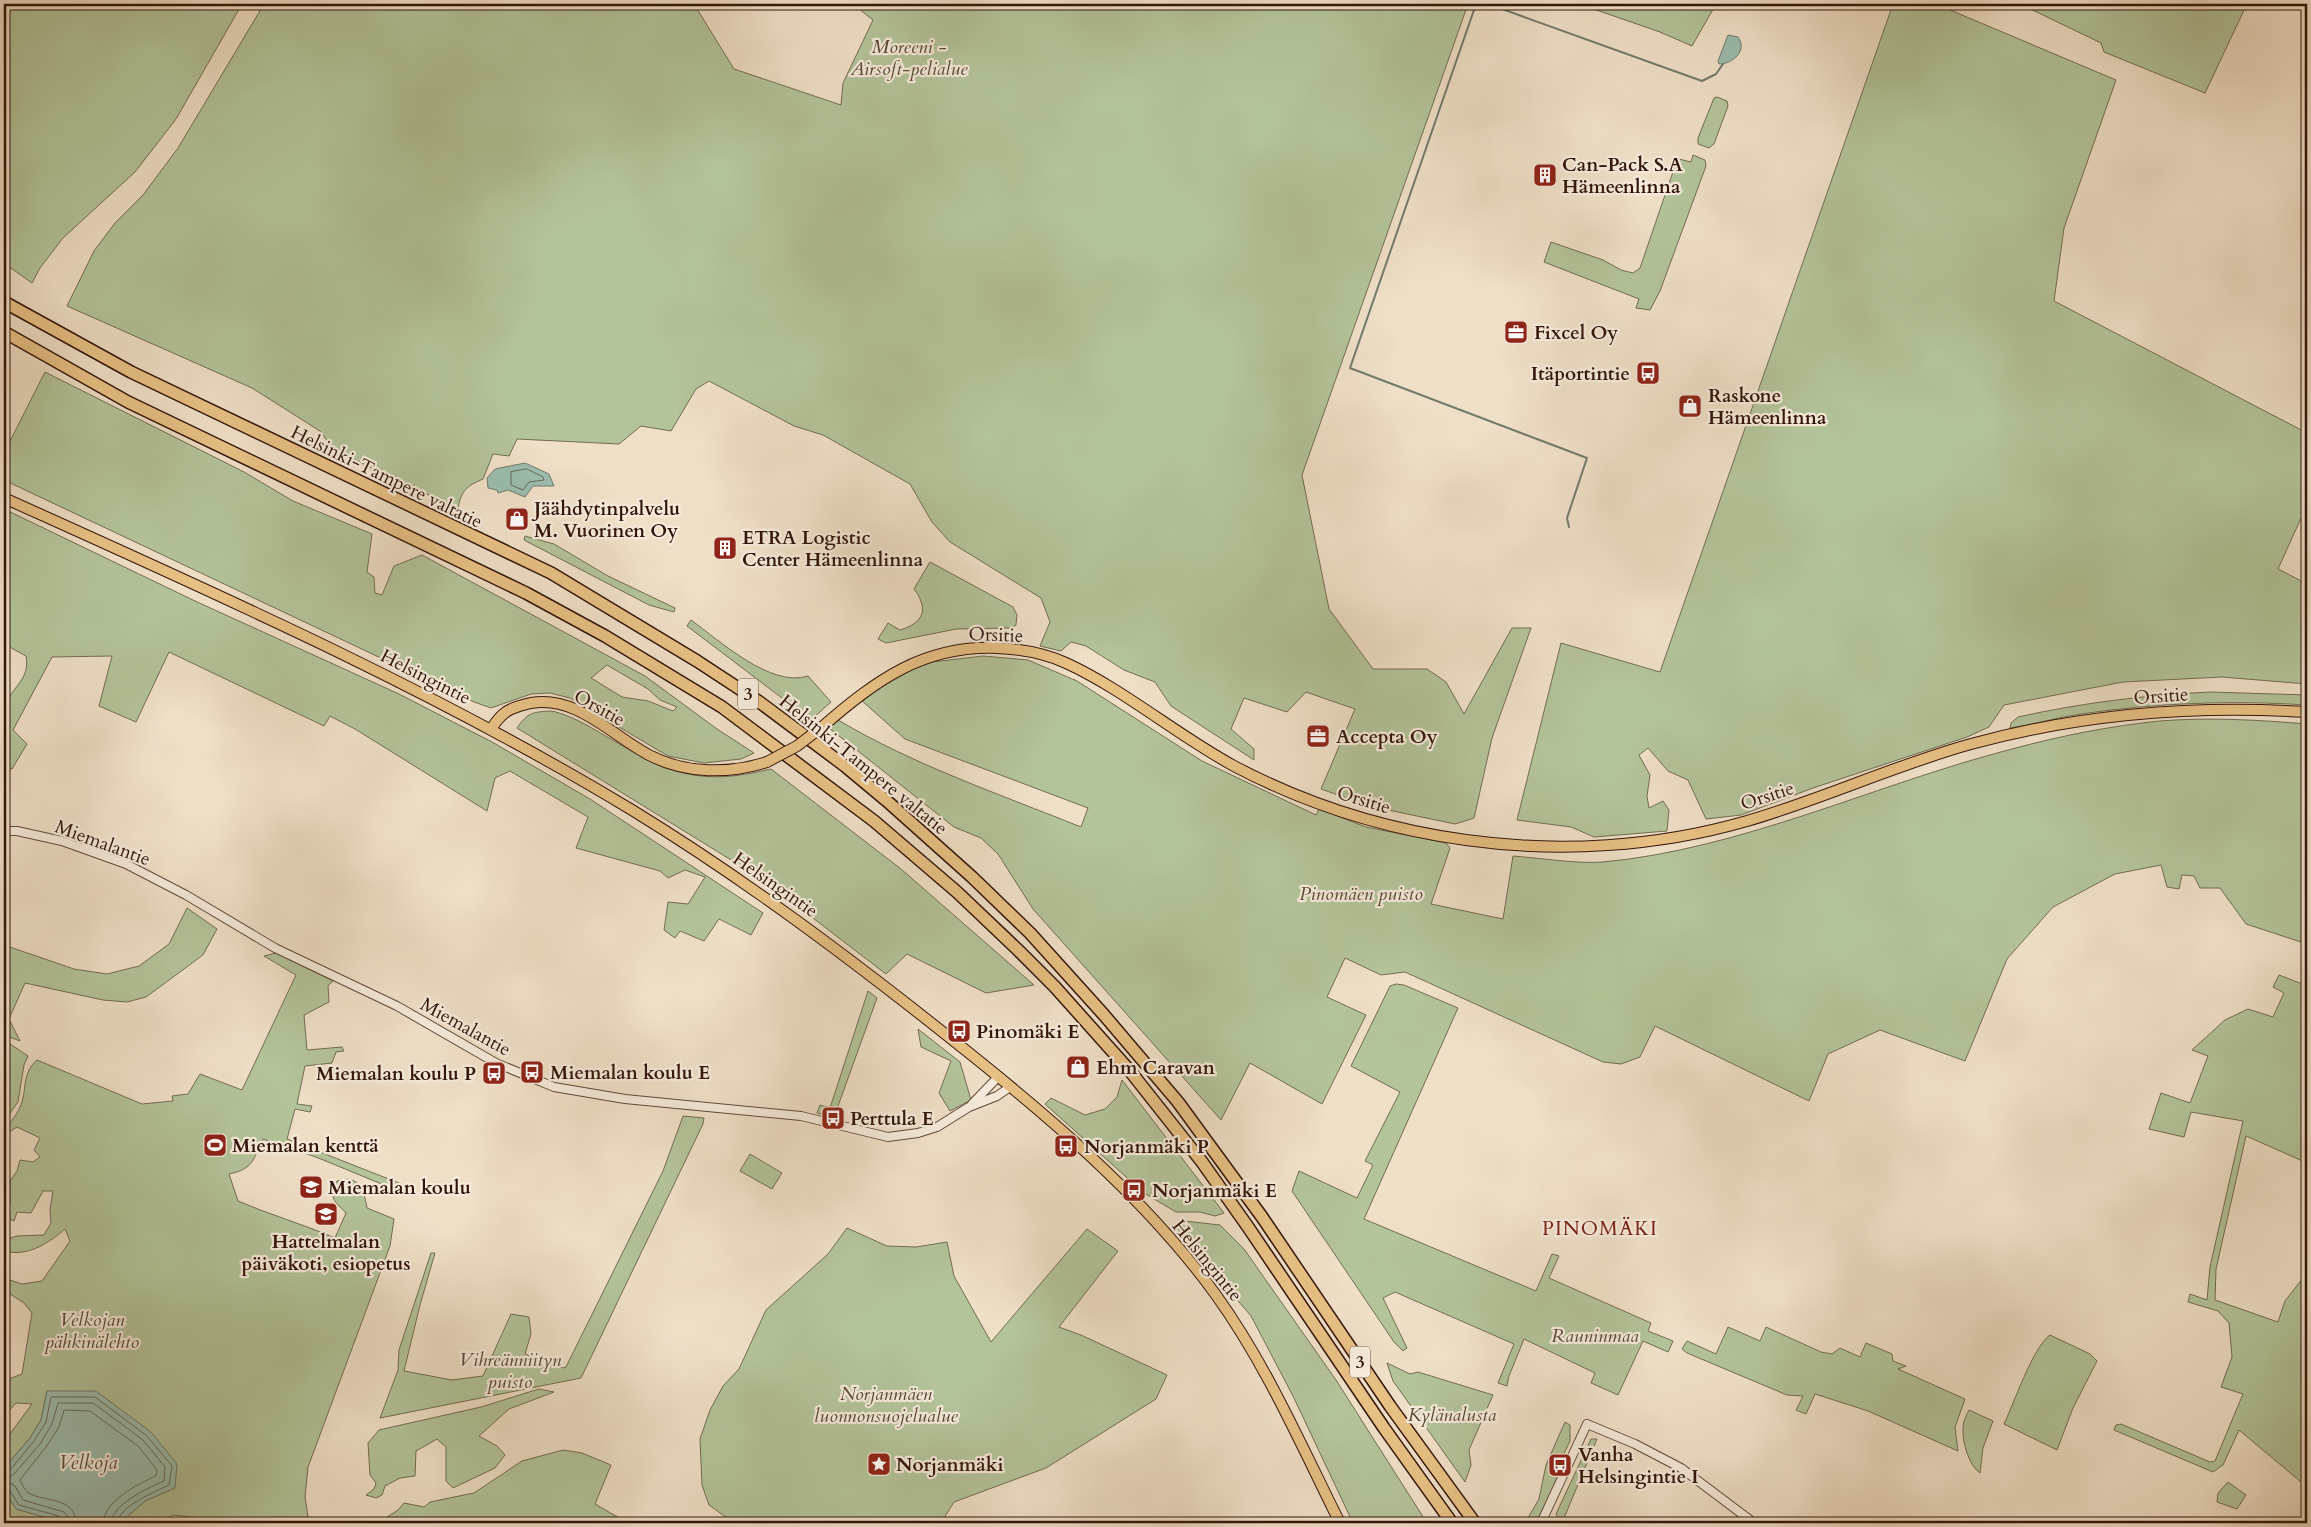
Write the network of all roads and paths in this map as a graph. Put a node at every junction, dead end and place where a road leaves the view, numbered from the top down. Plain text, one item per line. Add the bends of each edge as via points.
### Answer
1 (4, 302) edge
2 (4, 332) edge
3 (4, 498) edge
4 (2307, 712) edge
5 (490, 729) junction
6 (4, 831) edge
7 (998, 1077) junction
8 (1010, 1087) junction
9 (969, 1107) junction
10 (1340, 1523) edge
11 (1451, 1523) edge
12 (1475, 1523) edge
13 (1541, 1523) edge
14 (1754, 1523) edge

1 - 12 highway, Helsinki-Tampere valtatie / 3 via 140,376 551,573 758,701 845,766 1030,933 1178,1102
2 - 11 highway, Helsinki-Tampere valtatie / 3 via 128,402 526,593 605,636 722,707 897,840 1043,974 1130,1071 1202,1162
3 - 5 main road, Helsingintie via 327,647
4 - 5 main road, Orsitie, bridge via 2166,711 2040,728 1929,757 1745,822 1653,840 1580,847 1464,840 1391,826 1324,806 1269,784 1195,744 1112,689 1064,662 1013,649 959,650 918,660 866,690 797,746 767,762 739,769 690,769 673,765 652,757 572,708 547,702 516,707 506,712
5 - 7 main road, Helsingintie via 634,811 745,884 854,961
6 - 9 street, Miemalantie via 62,842 126,864 275,948 397,1006 496,1062 554,1087 625,1099 801,1116 888,1137 928,1130
7 - 8 main road, Helsingintie
7 - 9 street, Miemalantie
8 - 9 street, Miemalantie
8 - 10 main road, Helsingintie via 1153,1220 1214,1293 1264,1370
13 - 14 street via 1587,1424 1681,1468

